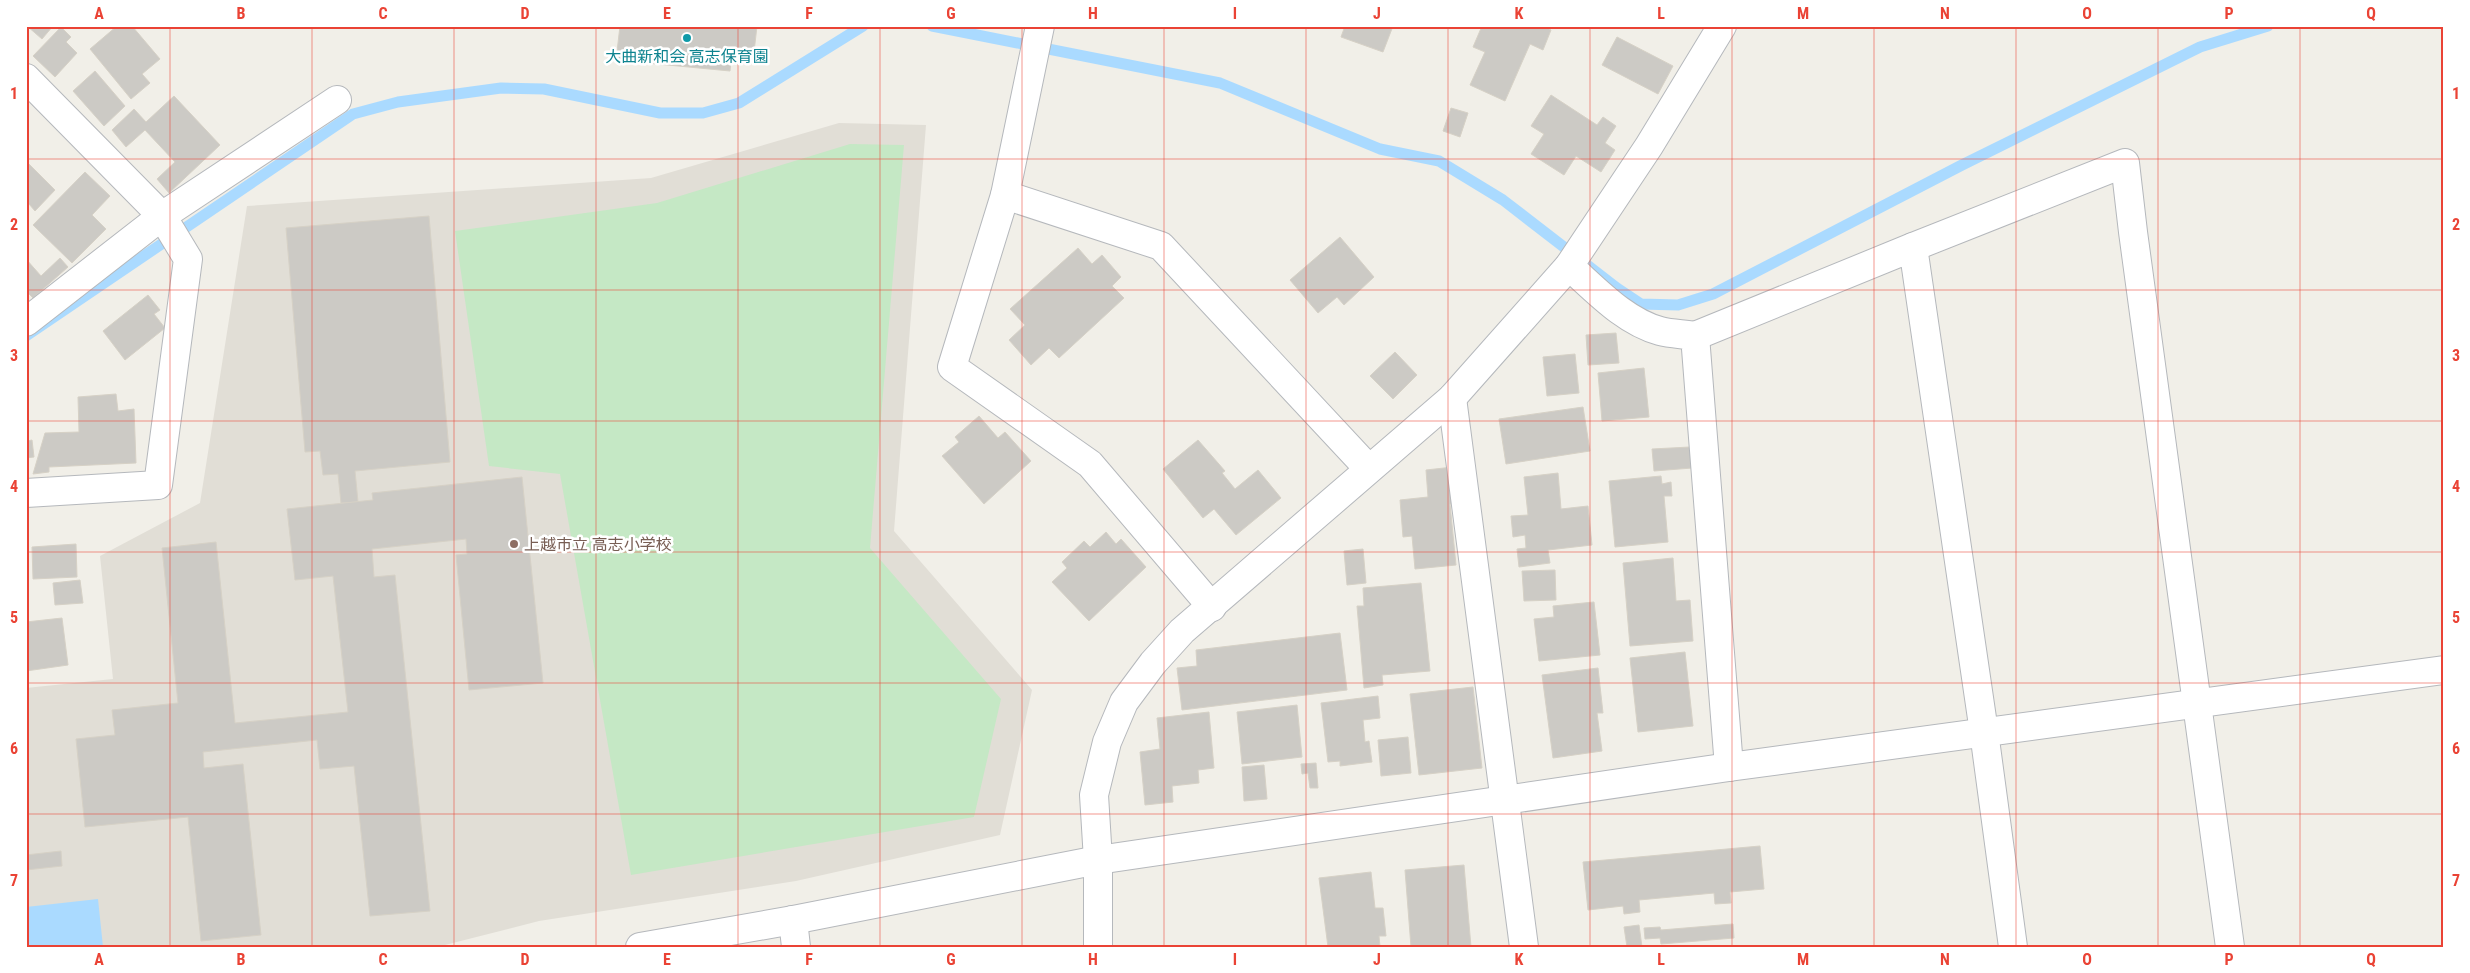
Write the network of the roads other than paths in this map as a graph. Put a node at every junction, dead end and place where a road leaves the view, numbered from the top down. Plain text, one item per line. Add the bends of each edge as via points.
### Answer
1 (1040, 26) edge
2 (1722, 26) edge
3 (26, 78) edge
4 (337, 100) dead end
5 (1006, 194) junction
6 (162, 216) junction
7 (1913, 247) junction
8 (1571, 263) junction
9 (26, 322) edge
10 (1695, 336) junction
11 (1452, 398) junction
12 (1368, 468) junction
13 (26, 493) edge
14 (1212, 607) junction
15 (2444, 670) edge
16 (2196, 704) junction
17 (1984, 732) junction
18 (1729, 767) junction
19 (1504, 800) junction
20 (1098, 860) junction
21 (793, 920) junction
22 (640, 947) edge
23 (796, 947) edge
24 (1098, 947) edge
25 (1524, 947) edge
26 (2012, 947) edge
27 (2230, 947) edge

1 - 5 street
2 - 8 street via 1649,146
3 - 6 street
4 - 6 street
5 - 12 street via 1161,246
5 - 14 street via 952,367 1090,464
6 - 9 street
6 - 13 street via 188,259 158,485
7 - 10 street
7 - 16 street via 2125,163
7 - 17 street
8 - 10 street via 1611,304 1635,319 1660,331
8 - 11 street
10 - 18 street
11 - 12 street
11 - 19 street
12 - 14 street
14 - 20 street via 1176,638 1124,702 1107,742 1094,795
15 - 16 street
16 - 17 street
16 - 27 street
17 - 18 street
17 - 26 street
18 - 19 street
19 - 20 street
19 - 25 street
20 - 21 street
20 - 24 street
21 - 22 street
21 - 23 street

